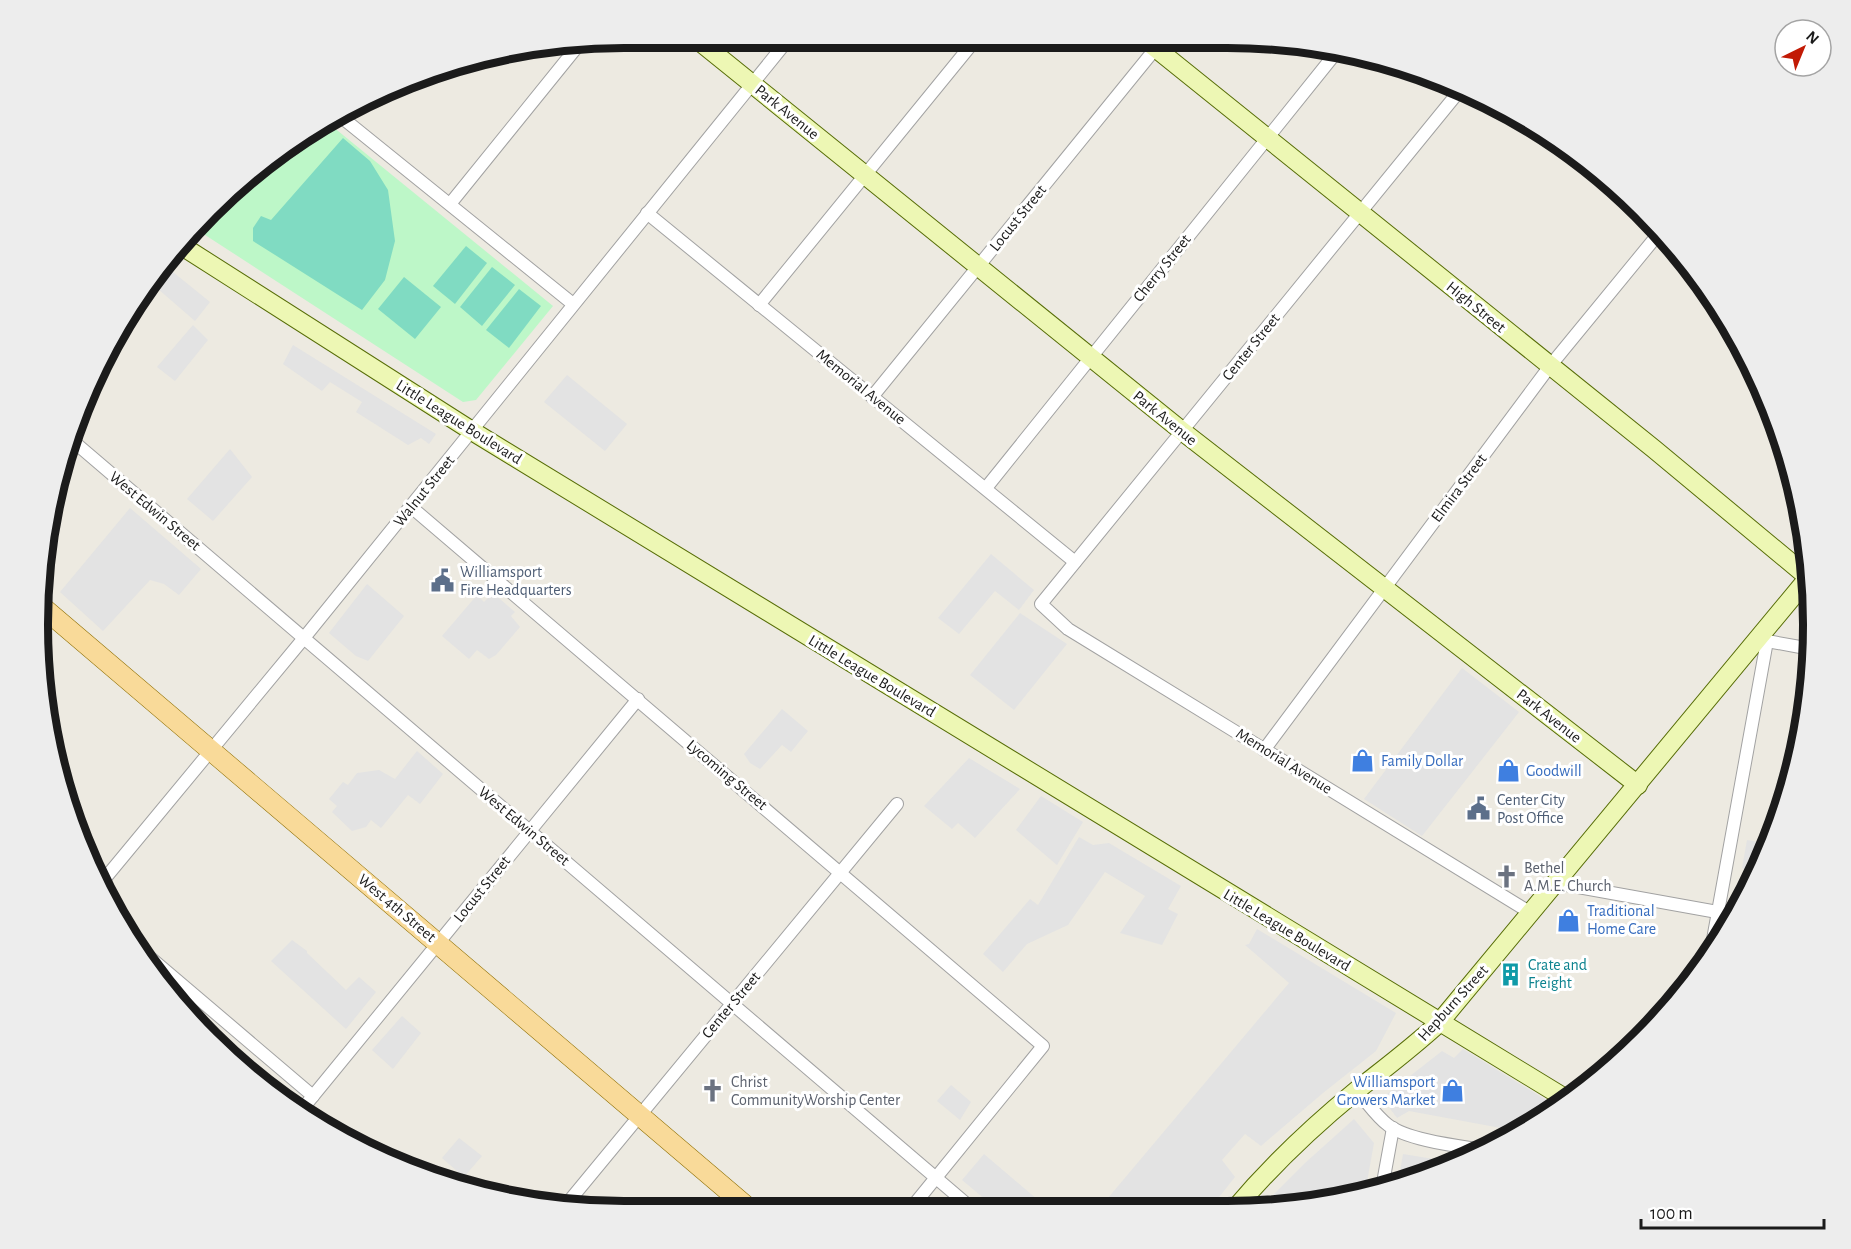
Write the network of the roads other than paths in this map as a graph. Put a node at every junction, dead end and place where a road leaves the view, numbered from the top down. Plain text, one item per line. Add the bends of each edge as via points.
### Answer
1 (708, 48) edge
2 (781, 48) edge
3 (969, 48) edge
4 (1149, 48) edge
5 (1162, 48) edge
6 (574, 50) edge
7 (1332, 58) edge
8 (753, 84) junction
9 (1455, 96) edge
10 (345, 120) edge
11 (1267, 139) junction
12 (865, 175) junction
13 (450, 204) junction
14 (646, 213) junction
15 (1359, 214) junction
16 (1655, 238) edge
17 (187, 249) edge
18 (978, 267) junction
19 (573, 304) junction
20 (759, 305) junction
21 (1090, 357) junction
22 (1550, 366) junction
23 (872, 397) junction
24 (472, 431) junction
25 (1182, 431) junction
26 (77, 445) edge
27 (986, 488) junction
28 (411, 506) junction
29 (1075, 562) junction
30 (1800, 570) edge
31 (1802, 587) edge
32 (1384, 588) junction
33 (1041, 604) joint
34 (48, 612) edge
35 (304, 638) junction
36 (1764, 638) junction
37 (1802, 647) edge
38 (638, 699) junction
39 (211, 750) junction
40 (1264, 750) junction
41 (1638, 785) junction
42 (897, 804) dead end
43 (530, 831) junction
44 (841, 872) junction
45 (106, 877) edge
46 (1556, 883) junction
47 (1718, 912) junction
48 (1531, 913) junction
49 (1726, 913) edge
50 (1714, 931) edge
51 (438, 944) junction
52 (159, 965) edge
53 (732, 1003) junction
54 (1439, 1023) junction
55 (1357, 1091) junction
56 (1559, 1095) edge
57 (313, 1096) junction
58 (306, 1105) edge
59 (640, 1114) junction
60 (1393, 1128) junction
61 (1469, 1147) edge
62 (936, 1177) junction
63 (1384, 1179) edge
64 (571, 1198) edge
65 (740, 1201) edge
66 (917, 1201) edge
67 (963, 1201) edge
68 (1243, 1201) edge

1 - 8 street, Park Avenue
2 - 8 street, Walnut Street
3 - 12 street
4 - 18 street, Locust Street
5 - 11 street, High Street
6 - 13 street
7 - 11 street, Cherry Street
8 - 12 street, Park Avenue
8 - 14 street, Walnut Street
9 - 15 street, Center Street
10 - 13 street
11 - 15 street, High Street
11 - 21 street, Cherry Street
12 - 18 street, Park Avenue
12 - 20 street
13 - 19 street
14 - 19 street, Walnut Street
14 - 20 street, Memorial Avenue
15 - 22 street, High Street
15 - 25 street, Center Street
16 - 22 street, Elmira Street
17 - 24 street, Little League Boulevard
18 - 21 street, Park Avenue
18 - 23 street, Locust Street
19 - 24 street, Walnut Street
20 - 23 street, Memorial Avenue
21 - 25 street, Park Avenue
21 - 27 street, Cherry Street
22 - 30 street, High Street
22 - 32 street, Elmira Street
23 - 27 street, Memorial Avenue
24 - 28 street, Walnut Street
24 - 54 street, Little League Boulevard
25 - 29 street, Center Street
25 - 32 street, Park Avenue
26 - 35 street, West Edwin Street
27 - 29 street, Memorial Avenue
28 - 35 street, Walnut Street
28 - 38 street, Lycoming Street
29 - 33 street, Center Street
31 - 36 street, Hepburn Street
32 - 40 street, Elmira Street
32 - 41 street, Park Avenue
33 - 40 street, Memorial Avenue via 1068,628
34 - 39 main road, West 4th Street
35 - 39 street, Walnut Street
35 - 43 street, West Edwin Street
36 - 37 street
36 - 41 street, Hepburn Street
36 - 47 street
38 - 43 street, Locust Street
38 - 44 street, Lycoming Street
39 - 45 street, Walnut Street
39 - 51 main road, West 4th Street
40 - 48 street, Memorial Avenue
41 - 46 street, Hepburn Street
42 - 44 street, Center Street
43 - 51 street, Locust Street
43 - 53 street, West Edwin Street
44 - 53 street, Center Street
44 - 62 street, Lycoming Street via 1043,1046
46 - 47 street
46 - 48 street, Hepburn Street
47 - 49 street
47 - 50 street
48 - 54 street, Hepburn Street
51 - 57 street, Locust Street
51 - 59 main road, West 4th Street
52 - 57 street
53 - 59 street, Center Street
53 - 62 street, West Edwin Street
54 - 55 street, Hepburn Street
54 - 56 street, Little League Boulevard
55 - 60 street
55 - 68 street, Hepburn Street via 1296,1144
57 - 58 street, Locust Street
59 - 64 street, Center Street
59 - 65 main road, West 4th Street
60 - 61 street
60 - 63 street
62 - 66 street
62 - 67 street, West Edwin Street

